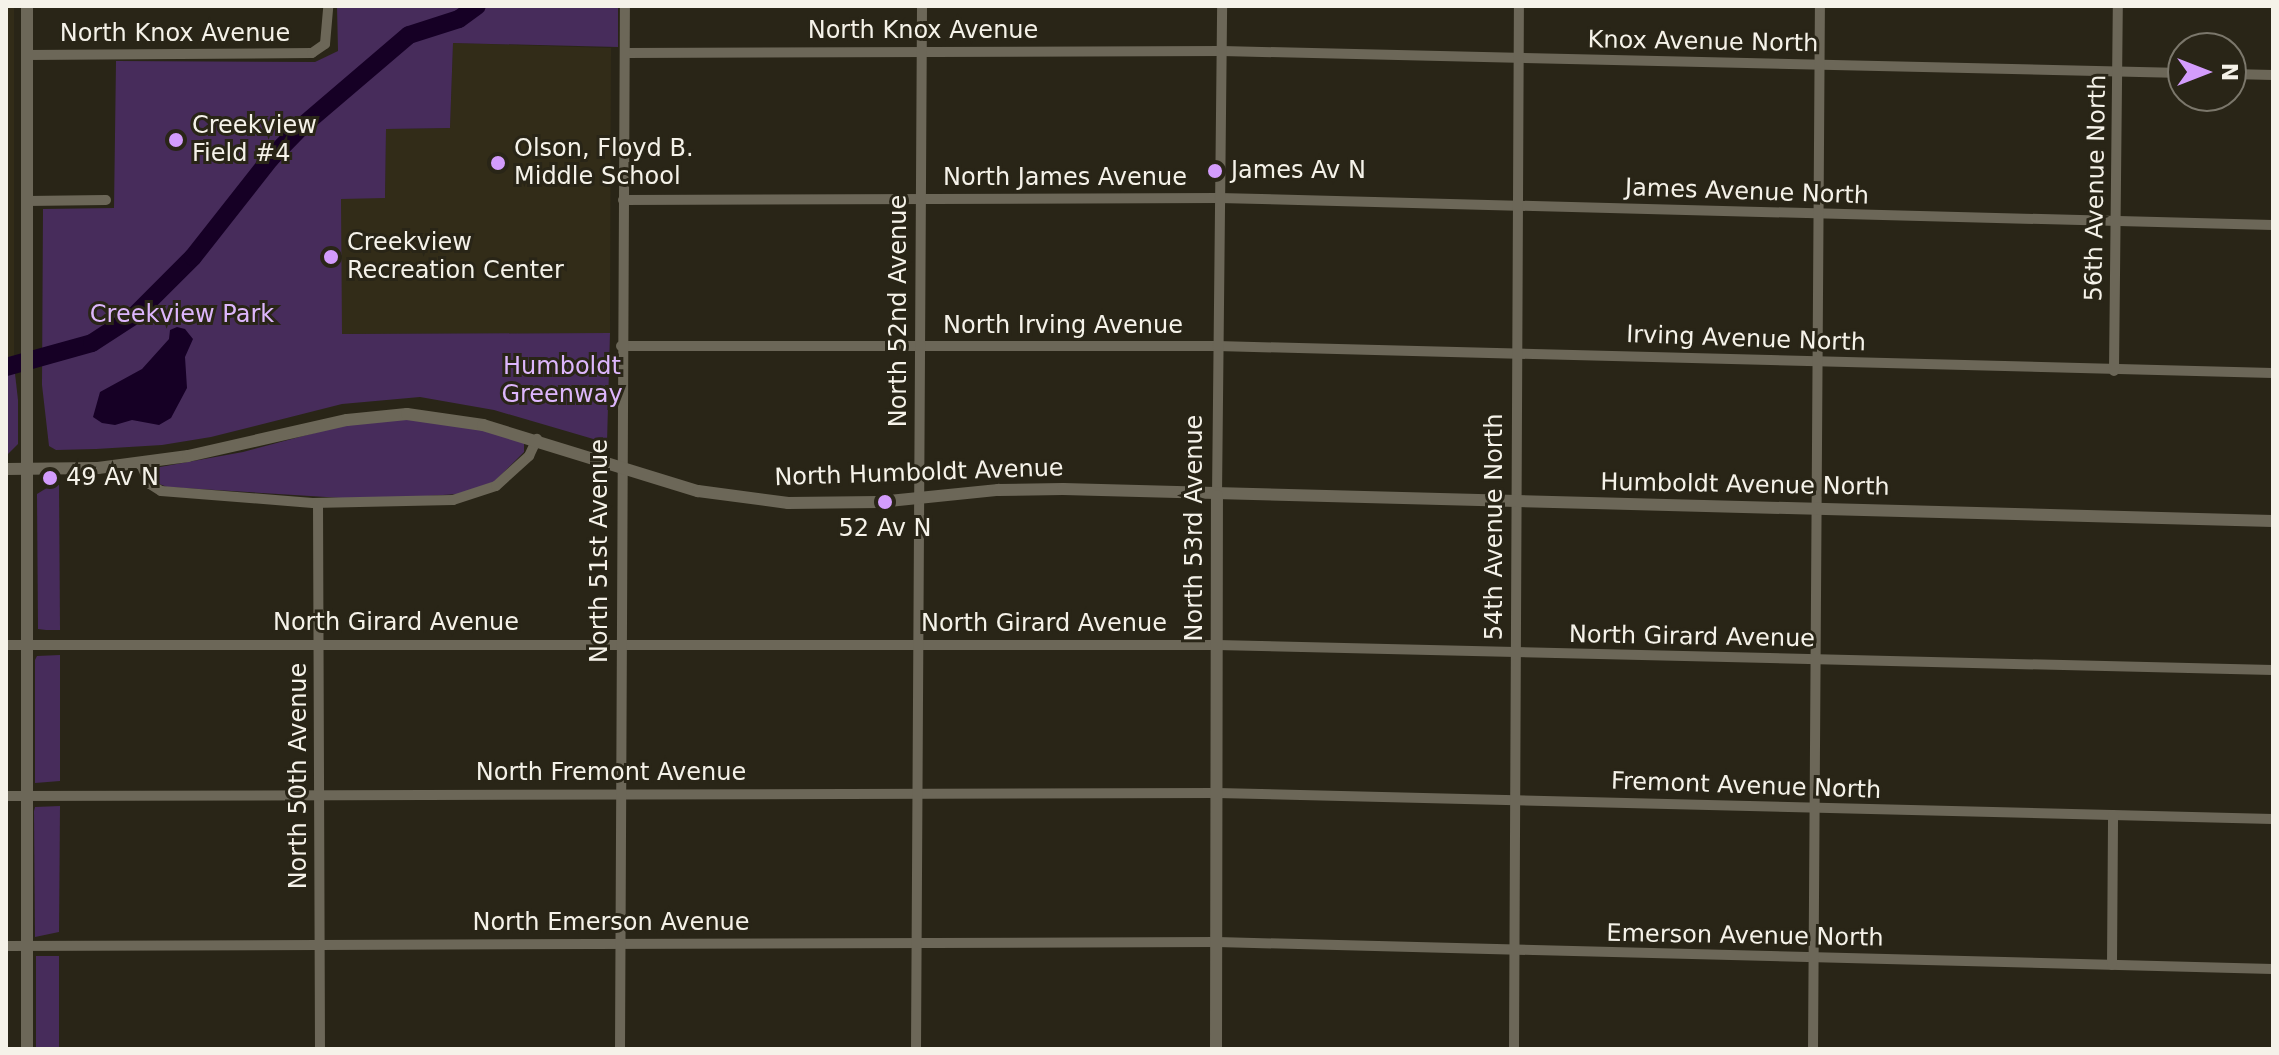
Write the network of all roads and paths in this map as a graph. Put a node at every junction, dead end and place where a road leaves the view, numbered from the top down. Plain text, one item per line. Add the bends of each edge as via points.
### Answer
1 (27, 6) edge
2 (328, 6) edge
3 (625, 6) edge
4 (922, 6) edge
5 (1222, 6) edge
6 (1519, 6) edge
7 (1820, 6) edge
8 (2118, 6) edge
9 (922, 50) junction
10 (1222, 51) junction
11 (625, 53) junction
12 (27, 55) junction
13 (1518, 58) junction
14 (1819, 65) junction
15 (2116, 72) junction
16 (2167, 73) edge
17 (2247, 74) edge
18 (2273, 75) edge
19 (919, 198) junction
20 (1219, 198) junction
21 (106, 200) dead end
22 (623, 200) junction
23 (27, 201) junction
24 (1518, 206) junction
25 (1817, 213) junction
26 (2115, 223) junction
27 (2273, 225) edge
28 (621, 346) junction
29 (918, 346) junction
30 (1217, 346) junction
31 (1516, 353) junction
32 (1816, 360) junction
33 (2114, 371) junction
34 (2273, 373) edge
35 (537, 439) junction
36 (140, 462) junction
37 (26, 468) junction
38 (622, 468) junction
39 (6, 469) edge
40 (1217, 496) junction
41 (918, 497) junction
42 (1515, 502) junction
43 (318, 504) junction
44 (1815, 509) junction
45 (2273, 521) edge
46 (319, 642) junction
47 (620, 643) junction
48 (27, 644) junction
49 (918, 644) junction
50 (6, 645) edge
51 (1217, 645) junction
52 (1515, 653) junction
53 (1815, 659) junction
54 (2273, 670) edge
55 (319, 793) junction
56 (621, 793) junction
57 (917, 793) junction
58 (1217, 793) junction
59 (6, 796) edge
60 (26, 796) junction
61 (1515, 800) junction
62 (1814, 808) junction
63 (2113, 815) junction
64 (2273, 819) edge
65 (1217, 942) junction
66 (621, 943) junction
67 (917, 943) junction
68 (320, 944) junction
69 (6, 946) edge
70 (26, 946) junction
71 (1514, 950) junction
72 (1813, 958) junction
73 (2112, 965) junction
74 (2273, 969) edge
75 (27, 1049) edge
76 (320, 1049) edge
77 (620, 1049) edge
78 (916, 1049) edge
79 (1216, 1049) edge
80 (1514, 1049) edge
81 (1813, 1049) edge

1 - 12 street
2 - 12 street, North Knox Avenue via 328,37 322,49 312,53
3 - 11 street, North 51st Avenue
4 - 9 street, North 52nd Avenue
5 - 10 street, North 53rd Avenue
6 - 13 street, 54th Avenue North
7 - 14 street
8 - 15 street, 56th Avenue North
9 - 10 street, North Knox Avenue
9 - 11 street, North Knox Avenue
9 - 19 street, North 52nd Avenue
10 - 13 street, Knox Avenue North
10 - 20 street, North 53rd Avenue
11 - 22 street, North 51st Avenue
12 - 23 street
13 - 14 street, Knox Avenue North
13 - 24 street, 54th Avenue North
14 - 15 street, Knox Avenue North
14 - 25 street
15 - 16 street, Knox Avenue North
15 - 26 street, 56th Avenue North
17 - 18 street
19 - 20 street, North James Avenue
19 - 22 street, North James Avenue
19 - 29 street, North 52nd Avenue
20 - 24 street, James Avenue North
20 - 30 street, North 53rd Avenue
21 - 23 street
22 - 28 street, North 51st Avenue
23 - 37 street
24 - 25 street, James Avenue North
24 - 31 street, 54th Avenue North
25 - 26 street, James Avenue North
25 - 32 street
26 - 27 street, James Avenue North
26 - 33 street, 56th Avenue North
28 - 29 street, North Irving Avenue
28 - 38 street, North 51st Avenue
29 - 30 street, North Irving Avenue
29 - 41 street, North 52nd Avenue
30 - 31 street, Irving Avenue North
30 - 40 street, North 53rd Avenue
31 - 32 street, Irving Avenue North
31 - 42 street, 54th Avenue North
32 - 33 street, Irving Avenue North
32 - 44 street
33 - 34 street, Irving Avenue North
35 - 36 street, North Humboldt Avenue via 440,416 373,416
35 - 38 street, North Humboldt Avenue
35 - 43 street via 515,470 473,496
36 - 37 street, North Humboldt Avenue
36 - 43 street via 150,484 161,491
37 - 39 street, North Humboldt Avenue
37 - 48 street
38 - 41 street, North Humboldt Avenue via 742,499 833,504
38 - 47 street, North 51st Avenue
40 - 41 street, North Humboldt Avenue via 1063,489
40 - 42 street, Humboldt Avenue North
40 - 51 street, North 53rd Avenue
41 - 49 street, North 52nd Avenue
42 - 44 street, Humboldt Avenue North
42 - 52 street, 54th Avenue North
43 - 46 street, North 50th Avenue
44 - 45 street, Humboldt Avenue North
44 - 53 street
46 - 47 street, North Girard Avenue
46 - 48 street, North Girard Avenue
46 - 55 street, North 50th Avenue
47 - 49 street, North Girard Avenue
47 - 56 street, North 51st Avenue
48 - 50 street, North Girard Avenue
48 - 60 street
49 - 51 street, North Girard Avenue
49 - 57 street, North 52nd Avenue
51 - 52 street, North Girard Avenue
51 - 58 street, North 53rd Avenue
52 - 53 street, North Girard Avenue
52 - 61 street, 54th Avenue North
53 - 54 street, North Girard Avenue
53 - 62 street
55 - 56 street, North Fremont Avenue
55 - 60 street, North Fremont Avenue
55 - 68 street, North 50th Avenue
56 - 57 street, North Fremont Avenue
56 - 66 street, North 51st Avenue
57 - 58 street, North Fremont Avenue
57 - 67 street, North 52nd Avenue
58 - 61 street, Fremont Avenue North
58 - 65 street, North 53rd Avenue
59 - 60 street, North Fremont Avenue
60 - 70 street
61 - 62 street, Fremont Avenue North
61 - 71 street, 54th Avenue North
62 - 63 street, Fremont Avenue North
62 - 72 street
63 - 64 street, Fremont Avenue North
63 - 73 street
65 - 67 street, North Emerson Avenue
65 - 71 street, Emerson Avenue North
65 - 79 street, North 53rd Avenue
66 - 67 street, North Emerson Avenue
66 - 68 street, North Emerson Avenue
66 - 77 street, North 51st Avenue
67 - 78 street, North 52nd Avenue
68 - 70 street, North Emerson Avenue
68 - 76 street, North 50th Avenue
69 - 70 street, North Emerson Avenue
70 - 75 street
71 - 72 street, Emerson Avenue North
71 - 80 street, 54th Avenue North
72 - 73 street, Emerson Avenue North
72 - 81 street
73 - 74 street, Emerson Avenue North

